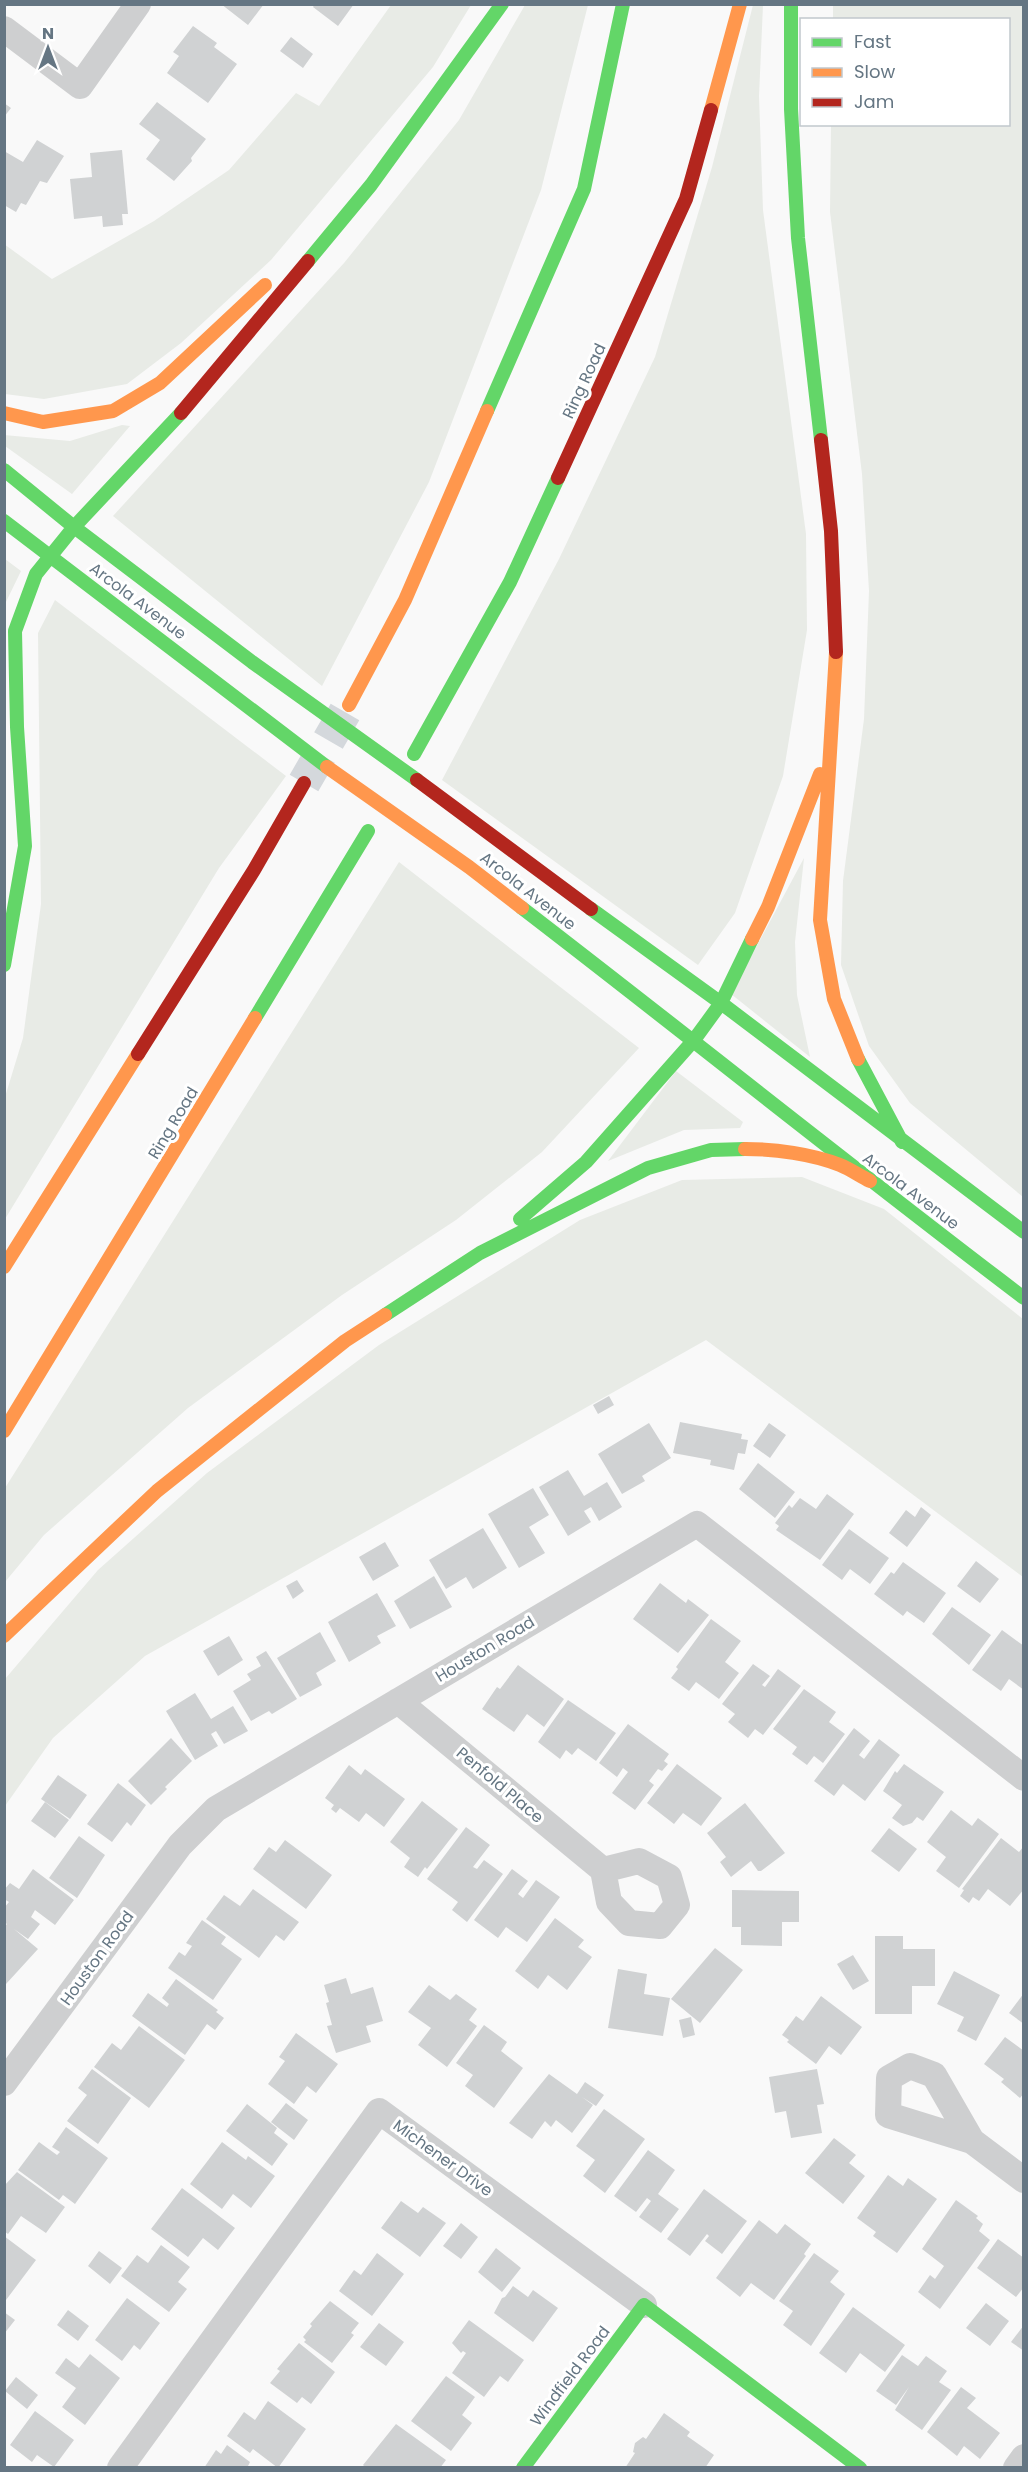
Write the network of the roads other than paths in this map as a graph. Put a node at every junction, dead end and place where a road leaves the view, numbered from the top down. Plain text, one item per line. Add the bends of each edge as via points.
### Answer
1 (138, 4) edge
2 (502, 4) edge
3 (622, 4) edge
4 (740, 4) edge
5 (791, 4) edge
6 (4, 29) edge
7 (371, 185) junction
8 (4, 413) edge
9 (4, 470) edge
10 (4, 521) edge
11 (74, 527) junction
12 (50, 555) junction
13 (349, 705) tunnel mouth
14 (831, 744) junction
15 (414, 754) dead end
16 (304, 783) tunnel mouth
17 (368, 831) dead end
18 (4, 965) edge
19 (720, 1003) junction
20 (694, 1040) junction
21 (902, 1142) junction
22 (870, 1181) junction
23 (1023, 1232) edge
24 (480, 1253) junction
25 (4, 1267) edge
26 (1023, 1298) edge
27 (4, 1431) edge
28 (4, 1635) edge
29 (398, 1701) junction
30 (1023, 1778) edge
31 (603, 1870) dead end
32 (4, 2083) edge
33 (972, 2141) dead end
34 (1023, 2180) edge
35 (644, 2305) junction
36 (1023, 2457) edge
37 (120, 2468) edge
38 (523, 2468) edge
39 (860, 2468) edge
40 (1016, 2468) edge

1 - 6 street via 80,86
2 - 7 main road
3 - 13 main road via 584,189 405,600
4 - 15 main road, Ring Road via 686,199 510,582
5 - 14 main road via 791,109 798,238 831,531 836,648
7 - 8 main road via 160,383 113,411 43,422
7 - 11 main road via 174,422
9 - 11 main road, Arcola Avenue
10 - 12 main road, Arcola Avenue
11 - 12 main road
11 - 19 main road, Arcola Avenue via 252,662
12 - 18 main road via 36,574 15,631 25,846
12 - 20 main road, Arcola Avenue
14 - 19 main road via 768,907
14 - 21 main road via 820,921 834,999 859,1062
16 - 25 main road via 254,870
17 - 27 main road, Ring Road
19 - 20 main road
19 - 21 main road, Arcola Avenue
20 - 22 main road, Arcola Avenue
20 - 24 main road via 586,1162
21 - 23 main road, Arcola Avenue
22 - 24 main road via 840,1165 808,1157 763,1149 711,1150 648,1168
22 - 26 main road, Arcola Avenue
24 - 28 main road via 345,1341 157,1491
29 - 30 street, Houston Road via 697,1524
29 - 31 street, Penfold Place
29 - 32 street, Houston Road via 216,1809 180,1845
33 - 34 street
35 - 37 street, Michener Drive via 379,2111
35 - 38 main road, Windfield Road
35 - 39 main road, Michener Drive
36 - 40 street

